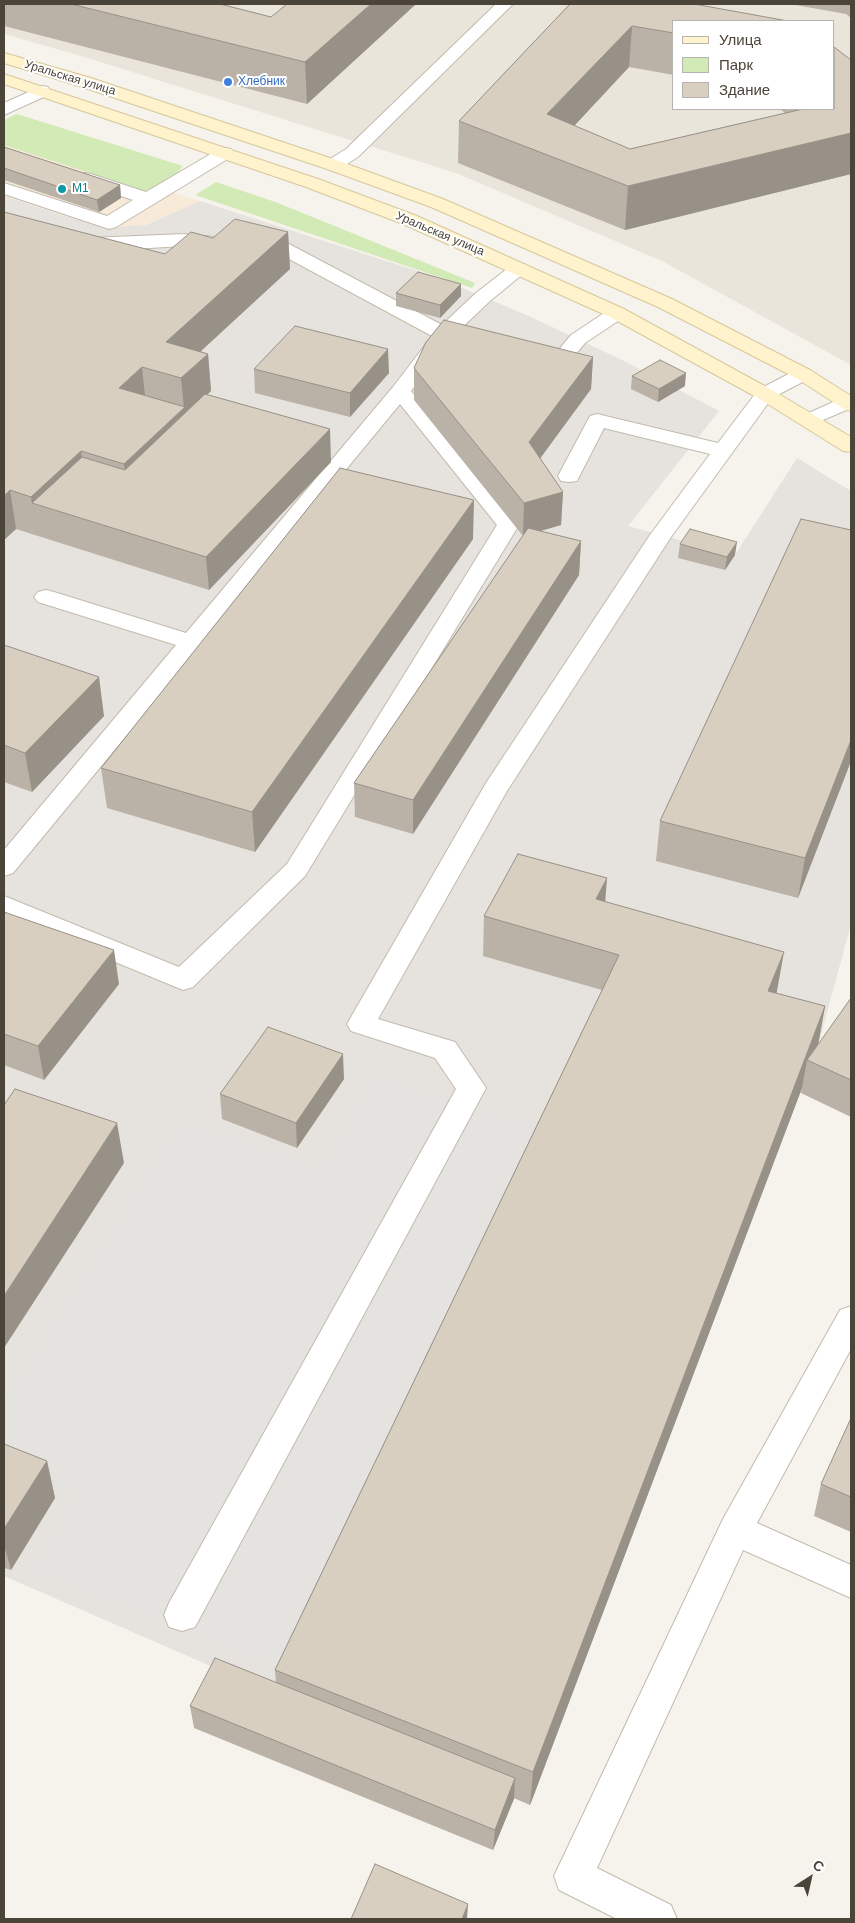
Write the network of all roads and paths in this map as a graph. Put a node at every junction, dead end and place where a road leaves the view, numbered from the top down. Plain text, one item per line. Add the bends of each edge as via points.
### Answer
1 (505, 4) edge
2 (4, 58) edge
3 (4, 79) edge
4 (42, 90) junction
5 (4, 110) edge
6 (225, 152) junction
7 (333, 165) junction
8 (64, 172) edge
9 (4, 188) edge
10 (148, 199) junction
11 (68, 238) edge
12 (518, 268) junction
13 (617, 313) junction
14 (444, 334) junction
15 (522, 357) edge
16 (803, 374) junction
17 (400, 391) junction
18 (765, 394) junction
19 (850, 402) edge
20 (809, 420) junction
21 (851, 446) edge
22 (723, 451) junction
23 (569, 476) dead end
24 (46, 598) dead end
25 (191, 642) junction
26 (4, 867) edge
27 (4, 905) edge
28 (851, 1319) edge
29 (735, 1530) junction
30 (851, 1582) edge
31 (182, 1615) dead end
32 (657, 1919) edge

1 - 7 lane via 352,153
2 - 7 main road, Уральская улица
3 - 4 main road, Уральская улица
4 - 5 lane
4 - 6 main road, Уральская улица
6 - 10 lane
6 - 12 main road, Уральская улица via 410,220
7 - 16 main road, Уральская улица via 533,243 665,303
8 - 10 lane
9 - 10 lane via 109,223
11 - 14 lane via 96,245 184,240 282,248
12 - 13 main road, Уральская улица
12 - 14 lane
13 - 15 lane via 578,339 556,366
13 - 18 main road, Уральская улица
14 - 17 lane
16 - 18 lane
16 - 19 main road, Уральская улица
17 - 25 lane
17 - 27 lane via 508,525 296,870 183,980
18 - 20 main road, Уральская улица
18 - 22 lane
19 - 20 lane
20 - 21 main road, Уральская улица
22 - 23 lane via 597,420
22 - 31 lane via 661,535 495,789 362,1024 444,1050 471,1088
24 - 25 lane
25 - 26 lane
28 - 29 lane
29 - 30 lane
29 - 32 lane via 573,1876

